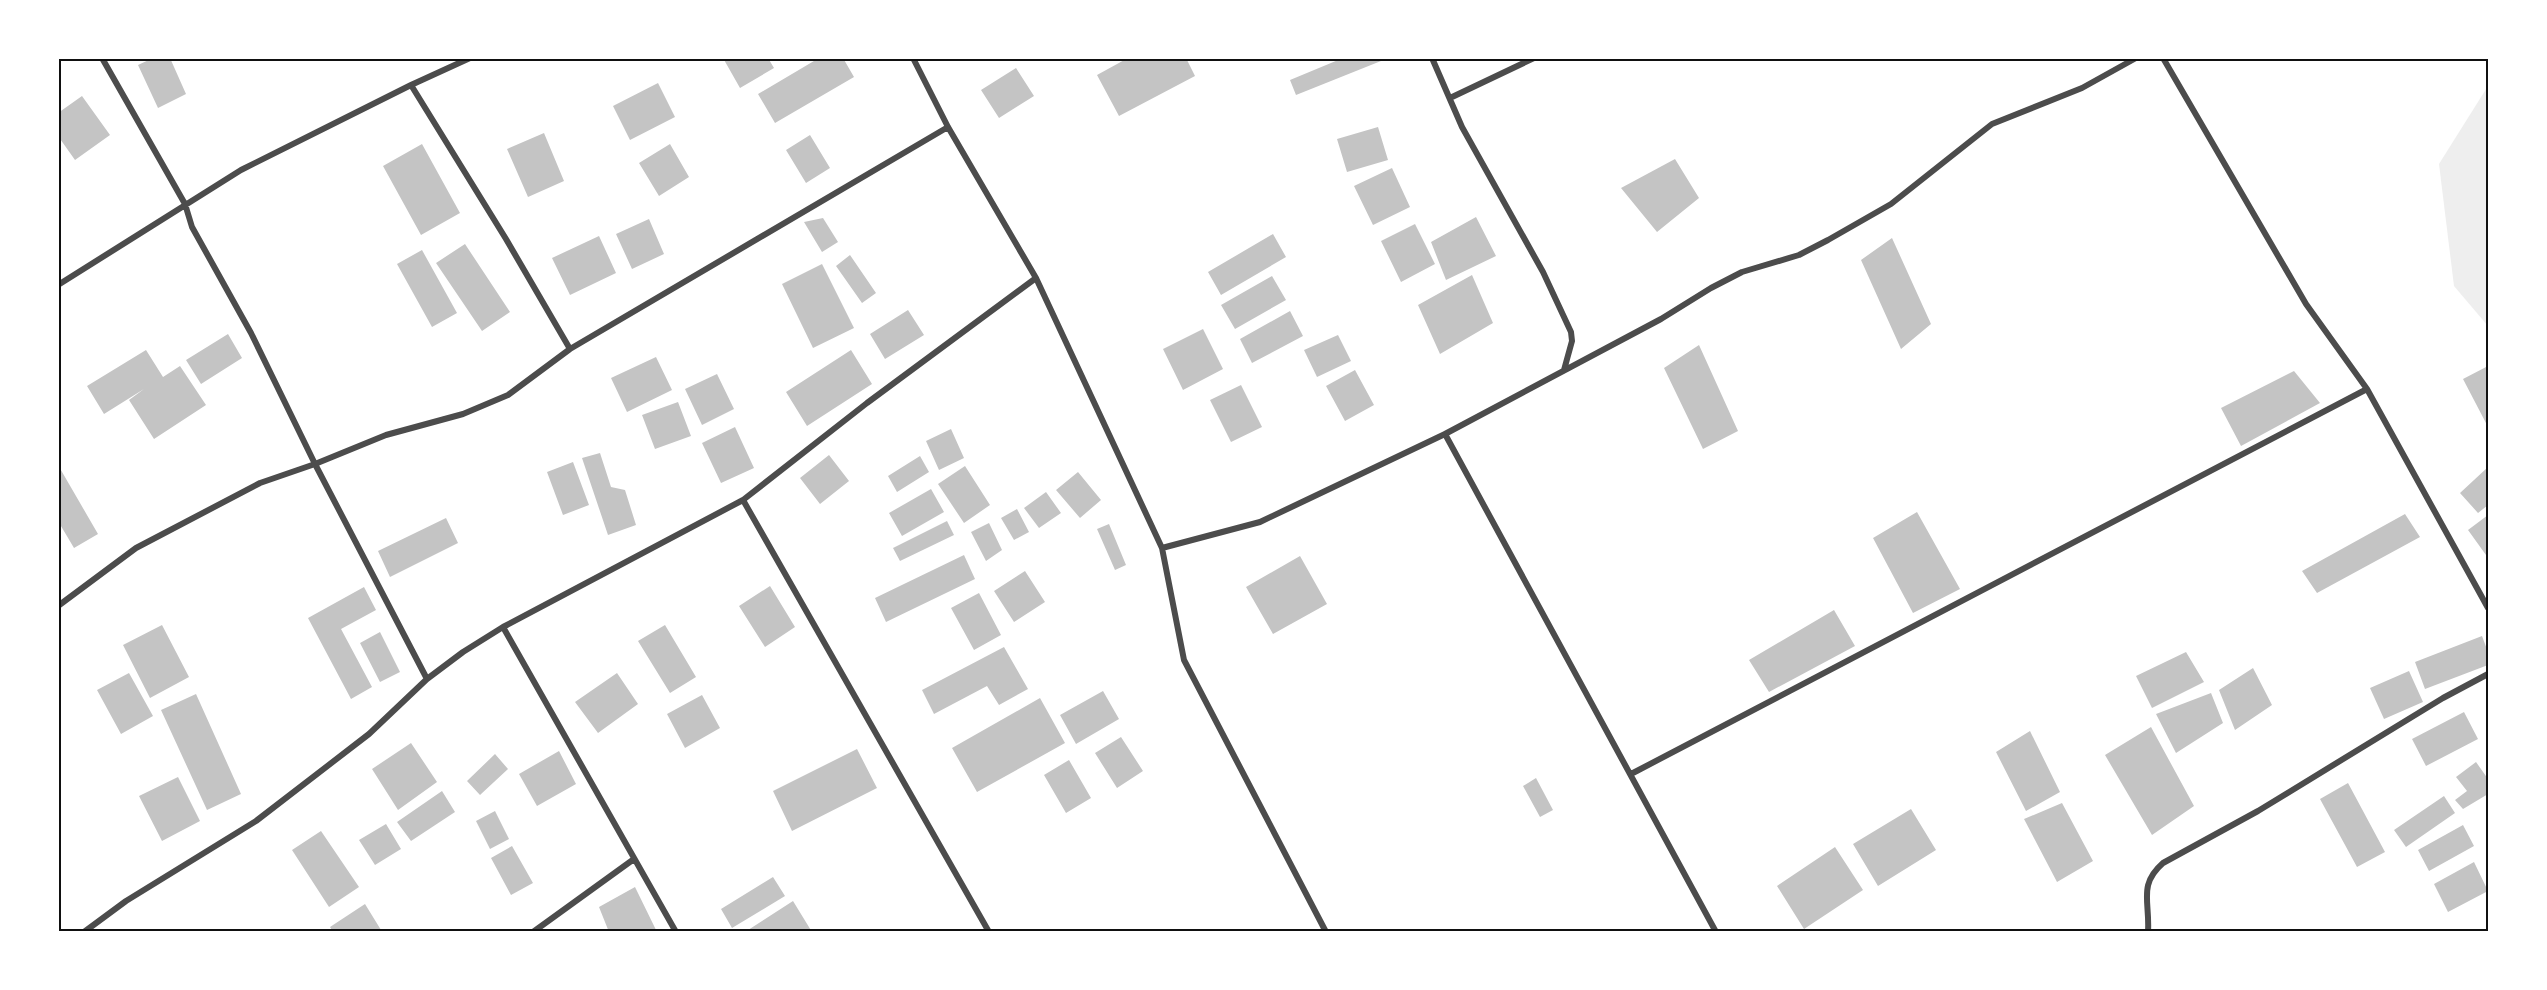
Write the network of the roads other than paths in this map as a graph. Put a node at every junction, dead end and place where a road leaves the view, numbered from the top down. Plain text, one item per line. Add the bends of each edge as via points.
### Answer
1 (102, 58) edge
2 (470, 58) edge
3 (913, 58) edge
4 (1432, 58) edge
5 (1534, 58) edge
6 (2136, 58) edge
7 (2163, 58) edge
8 (411, 85) junction
9 (1450, 98) junction
10 (948, 127) junction
11 (186, 204) junction
12 (1036, 278) junction
13 (58, 285) edge
14 (570, 349) junction
15 (1564, 370) junction
16 (2367, 389) junction
17 (1445, 434) junction
18 (315, 464) junction
19 (743, 500) junction
20 (1162, 548) junction
21 (58, 606) edge
22 (2488, 608) edge
23 (503, 627) junction
24 (2488, 674) edge
25 (427, 679) junction
26 (1631, 774) junction
27 (634, 859) junction
28 (84, 932) edge
29 (533, 932) edge
30 (676, 932) edge
31 (989, 932) edge
32 (1326, 932) edge
33 (1716, 932) edge
34 (2148, 932) edge

1 - 11 street
2 - 8 street
3 - 10 street
4 - 9 street
5 - 9 street
6 - 15 street via 2082,88 1992,124 1891,204 1828,240 1799,255 1742,272
7 - 16 street via 2306,304
8 - 11 street via 241,170
8 - 14 street
9 - 15 street via 1571,332
10 - 12 street
10 - 14 street
11 - 13 street
11 - 18 street via 192,227 251,333
12 - 19 street
12 - 20 street
14 - 18 street via 508,395 463,414 386,435
15 - 17 street
16 - 22 street
16 - 26 street
17 - 20 street via 1260,522
17 - 26 street
18 - 21 street via 260,483 136,548
18 - 25 street
19 - 23 street
19 - 31 street
20 - 32 street via 1184,660
23 - 25 street
23 - 27 street
24 - 34 street via 2163,863 2151,873 2147,883
25 - 28 street via 369,734 256,821 126,901
26 - 33 street
27 - 29 street
27 - 30 street

